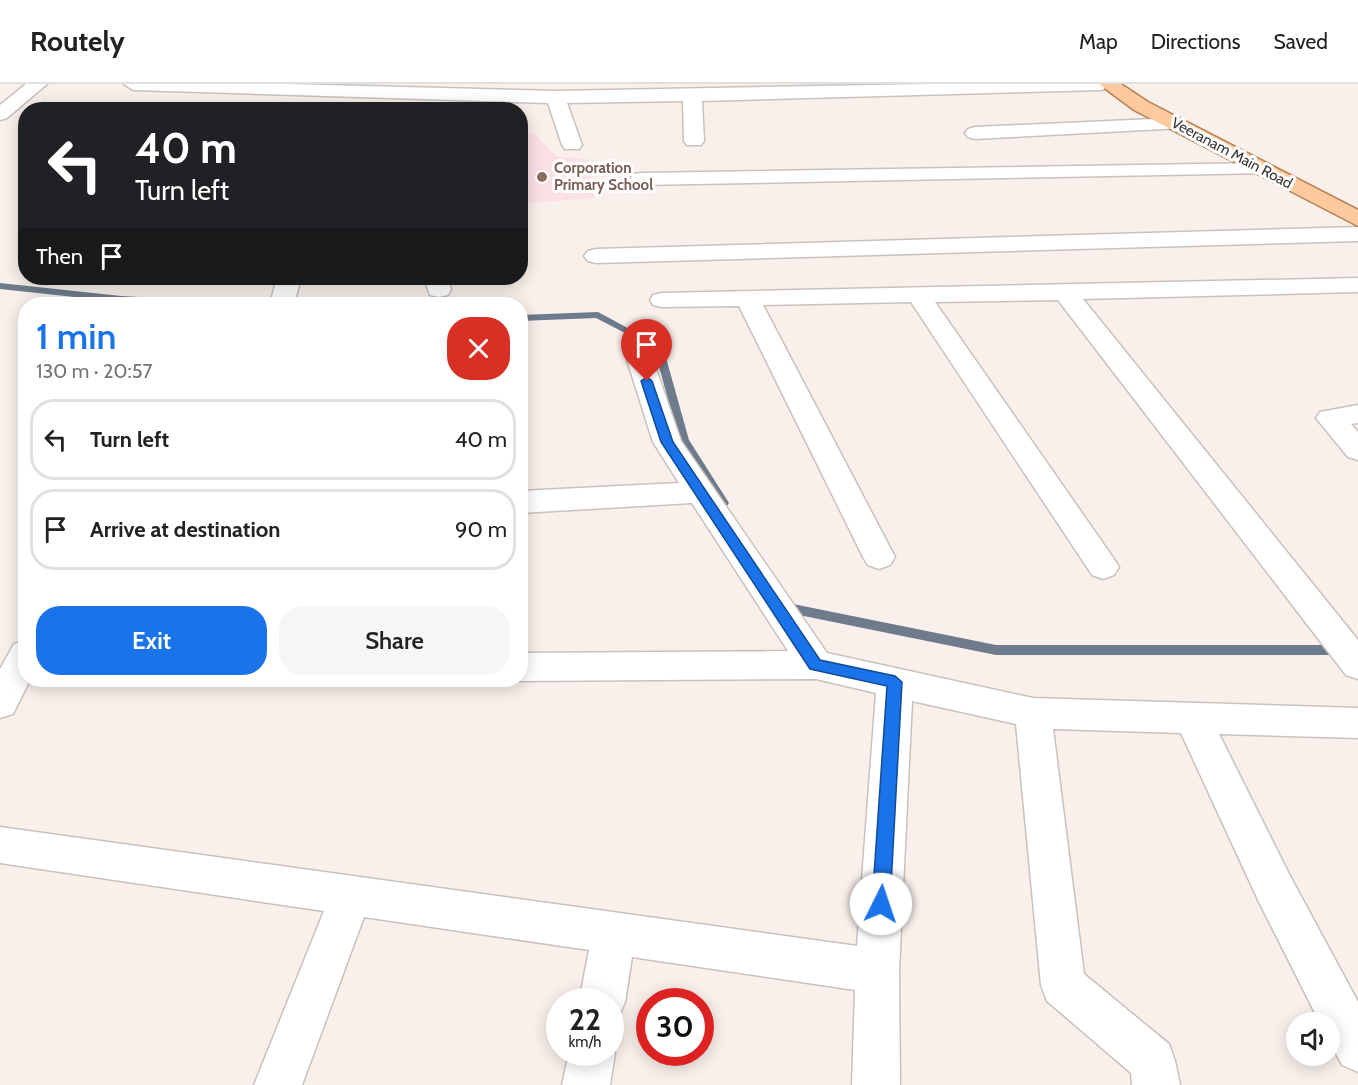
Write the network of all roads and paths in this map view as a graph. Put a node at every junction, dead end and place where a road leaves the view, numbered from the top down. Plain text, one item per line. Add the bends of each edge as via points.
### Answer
1 (38, 84) edge
2 (133, 84) edge
3 (1102, 84) edge
4 (1108, 84) edge
5 (692, 94) junction
6 (556, 96) junction
7 (333, 101) edge
8 (391, 102) edge
9 (0, 114) edge
10 (1176, 124) junction
11 (975, 133) dead end
12 (694, 141) dead end
13 (572, 145) dead end
14 (1262, 169) junction
15 (641, 179) dead end
16 (1358, 219) edge
17 (1358, 234) edge
18 (596, 256) dead end
19 (1358, 285) edge
20 (1065, 292) junction
21 (918, 295) junction
22 (747, 298) junction
23 (662, 300) dead end
24 (640, 360) dead end
25 (1358, 414) edge
26 (1358, 450) edge
27 (700, 492) junction
28 (528, 502) edge
29 (879, 557) dead end
30 (1103, 567) dead end
31 (1357, 664) edge
32 (816, 665) junction
33 (528, 667) edge
34 (18, 669) edge
35 (895, 682) junction
36 (0, 702) edge
37 (1033, 713) junction
38 (1193, 718) junction
39 (1358, 723) edge
40 (0, 845) edge
41 (351, 896) junction
42 (615, 934) junction
43 (877, 971) junction
44 (605, 988) edge
45 (1358, 1049) edge
46 (590, 1066) edge
47 (278, 1085) edge
48 (586, 1085) edge
49 (876, 1085) edge
50 (1156, 1085) edge

1 - 9 street
2 - 7 street
3 - 5 street
4 - 10 main road, Veeranam Main Road
5 - 6 street
5 - 12 street
6 - 8 street
6 - 13 street
7 - 8 street
10 - 11 street
10 - 14 main road, Veeranam Main Road
14 - 15 street
14 - 16 main road, Veeranam Main Road
17 - 18 street
19 - 20 street
20 - 21 street
20 - 31 street
21 - 22 street
21 - 30 street
22 - 23 street
22 - 29 street
24 - 27 street via 667,442
25 - 26 street via 1330,418
27 - 28 street
27 - 32 street
32 - 33 street
32 - 35 street
34 - 36 street
35 - 37 street
35 - 43 street
37 - 38 street
37 - 50 street via 1063,985 1152,1061
38 - 39 street
38 - 45 street via 1274,888
40 - 41 street
41 - 42 street
41 - 47 street
42 - 43 street
42 - 44 street
43 - 49 street
46 - 48 street

